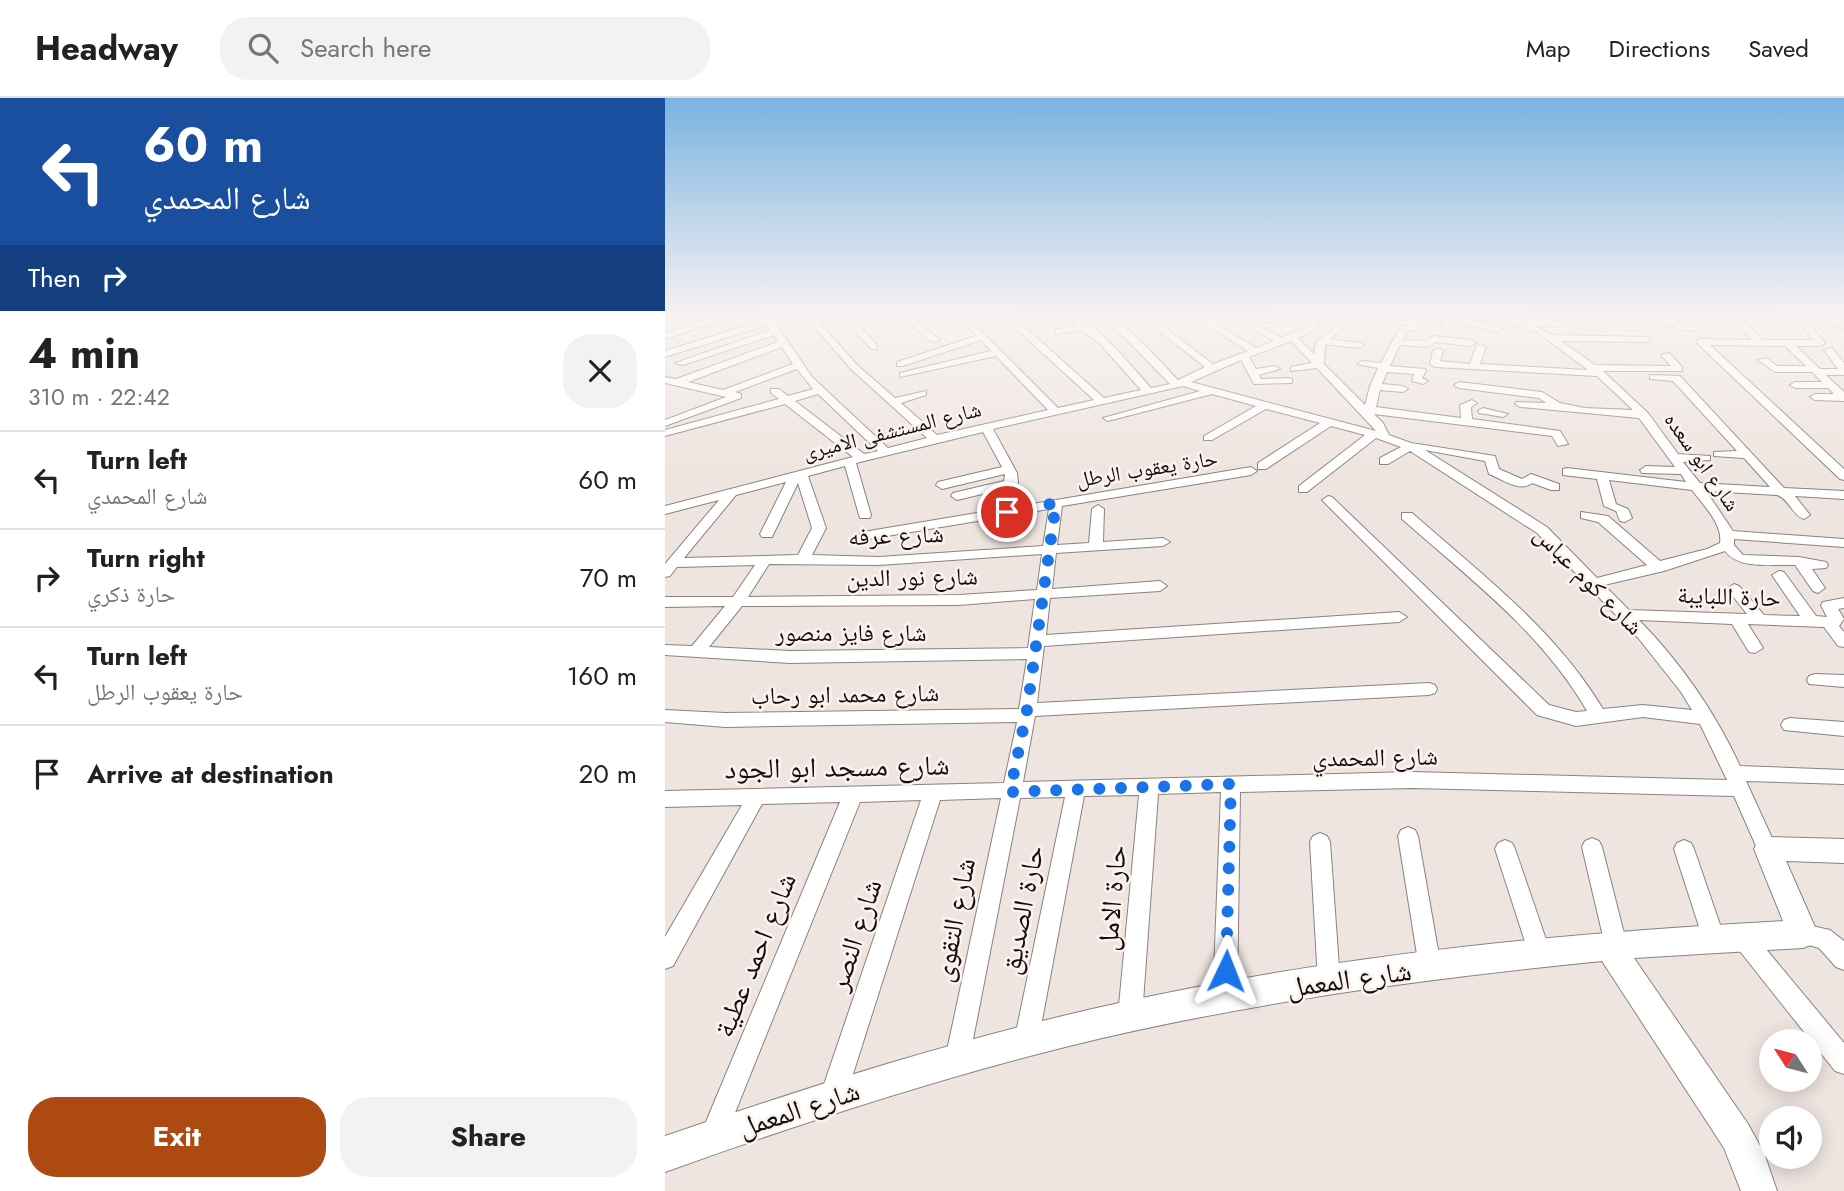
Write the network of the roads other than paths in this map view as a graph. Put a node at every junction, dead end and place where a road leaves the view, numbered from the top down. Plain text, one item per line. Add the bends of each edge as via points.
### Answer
1 (686, 365) edge
2 (724, 365) edge
3 (852, 365) edge
4 (946, 365) edge
5 (1009, 365) edge
6 (1061, 365) edge
7 (1124, 365) edge
8 (1163, 365) edge
9 (1208, 365) edge
10 (1219, 365) edge
11 (1251, 365) edge
12 (1319, 365) joint
13 (1371, 365) edge
14 (1385, 365) edge
15 (1454, 365) edge
16 (1551, 365) edge
17 (1588, 365) edge
18 (1619, 365) edge
19 (1647, 365) edge
20 (1675, 365) edge
21 (1731, 365) edge
22 (1770, 365) edge
23 (1810, 365) edge
24 (797, 366) joint
25 (1474, 367) joint
26 (1212, 368) junction
27 (1384, 368) junction
28 (1275, 369) dead end
29 (1294, 369) dead end
30 (1623, 369) junction
31 (1595, 370) junction
32 (1844, 371) edge
33 (705, 372) junction
34 (1253, 373) junction
35 (1556, 373) junction
36 (1653, 373) junction
37 (904, 375) dead end
38 (1821, 376) junction
39 (665, 380) edge
40 (1288, 381) dead end
41 (1423, 381) dead end
42 (1793, 381) dead end
43 (678, 383) junction
44 (1745, 383) junction
45 (1762, 383) dead end
46 (1180, 384) junction
47 (1228, 384) dead end
48 (1459, 385) dead end
49 (1375, 386) junction
50 (1403, 389) dead end
51 (819, 390) junction
52 (1207, 390) junction
53 (775, 391) dead end
54 (726, 392) junction
55 (1149, 392) junction
56 (922, 393) dead end
57 (1815, 397) dead end
58 (1843, 397) edge
59 (1121, 398) junction
60 (786, 400) junction
61 (896, 401) junction
62 (1293, 401) dead end
63 (1102, 402) junction
64 (1520, 404) dead end
65 (1263, 406) junction
66 (1560, 407) junction
67 (1369, 411) junction
68 (1480, 411) junction
69 (1056, 412) junction
70 (1133, 412) junction
71 (1503, 414) dead end
72 (1644, 415) junction
73 (1108, 418) dead end
74 (1309, 418) junction
75 (1329, 422) junction
76 (1467, 422) junction
77 (1144, 423) dead end
78 (1235, 423) junction
79 (665, 424) edge
80 (986, 427) junction
81 (1251, 429) dead end
82 (1519, 429) junction
83 (665, 433) edge
84 (1379, 436) junction
85 (1208, 438) dead end
86 (935, 439) junction
87 (1559, 439) dead end
88 (1521, 443) dead end
89 (1410, 446) junction
90 (886, 452) junction
91 (1746, 455) junction
92 (1676, 458) junction
93 (856, 460) junction
94 (1384, 461) dead end
95 (1009, 469) junction
96 (1646, 470) dead end
97 (1686, 471) junction
98 (1567, 472) dead end
99 (798, 475) junction
100 (1844, 476) edge
101 (1602, 477) junction
102 (1011, 483) junction
103 (942, 485) dead end
104 (1555, 487) dead end
105 (1698, 487) junction
106 (1303, 489) dead end
107 (733, 492) junction
108 (1784, 493) junction
109 (1844, 495) edge
110 (957, 496) dead end
111 (1328, 500) dead end
112 (1056, 503) junction
113 (1098, 509) dead end
114 (665, 510) edge
115 (1007, 512) junction
116 (865, 515) dead end
117 (1585, 515) dead end
118 (1804, 515) dead end
119 (1406, 516) dead end
120 (1625, 518) dead end
121 (767, 534) dead end
122 (863, 536) dead end
123 (1727, 540) junction
124 (1163, 542) dead end
125 (1844, 543) edge
126 (1096, 546) junction
127 (1050, 549) junction
128 (803, 559) junction
129 (765, 560) junction
130 (668, 562) edge
131 (1803, 564) junction
132 (1821, 565) dead end
133 (1658, 568) junction
134 (1779, 575) dead end
135 (1595, 583) junction
136 (1160, 586) dead end
137 (1818, 588) dead end
138 (1734, 589) dead end
139 (1044, 594) junction
140 (737, 601) junction
141 (665, 602) edge
142 (1844, 603) edge
143 (1625, 615) junction
144 (1399, 617) dead end
145 (1736, 618) junction
146 (1759, 619) junction
147 (1812, 622) junction
148 (1832, 622) junction
149 (1844, 642) edge
150 (1037, 647) junction
151 (1755, 648) dead end
152 (665, 650) edge
153 (697, 652) junction
154 (1815, 680) dead end
155 (1844, 681) edge
156 (1429, 689) dead end
157 (1027, 713) junction
158 (665, 716) edge
159 (1598, 716) junction
160 (1707, 718) junction
161 (1790, 725) dead end
162 (1844, 729) edge
163 (1844, 777) edge
164 (1736, 780) junction
165 (1231, 784) junction
166 (1149, 786) junction
167 (1076, 789) junction
168 (1010, 792) junction
169 (933, 793) junction
170 (853, 795) junction
171 (756, 797) junction
172 (667, 801) edge
173 (1408, 836) dead end
174 (1320, 842) dead end
175 (1593, 847) dead end
176 (1505, 849) dead end
177 (1684, 849) dead end
178 (1767, 849) junction
179 (1842, 854) edge
180 (1803, 934) junction
181 (1728, 938) junction
182 (1613, 945) junction
183 (1540, 954) junction
184 (665, 958) edge
185 (1844, 959) edge
186 (1430, 967) junction
187 (1329, 981) junction
188 (1225, 998) junction
189 (1130, 1016) junction
190 (1025, 1042) junction
191 (957, 1060) junction
192 (1844, 1062) edge
193 (832, 1096) junction
194 (712, 1138) junction
195 (665, 1154) edge
196 (1759, 1191) edge

1 - 33 street
2 - 33 street
3 - 61 street
4 - 37 street
5 - 69 street
6 - 63 street
7 - 55 street
8 - 46 street
9 - 26 street
10 - 26 street, شارع المستشفى الاميرى
11 - 34 street
12 - 29 street
12 - 67 street
13 - 27 street
14 - 27 street
15 - 25 street
16 - 35 street
17 - 31 street, شارع ابو سعده
18 - 30 street
19 - 36 street
20 - 36 street via 1679,369
21 - 44 street
22 - 38 street
23 - 38 street
24 - 51 street
24 - 54 street
25 - 35 street via 1527,367
26 - 46 street, شارع المستشفى الاميرى
27 - 41 street via 1421,371 1416,379
27 - 49 street
28 - 34 street
30 - 31 street
30 - 36 street
31 - 35 street
31 - 72 street, شارع ابو سعده
32 - 38 street
33 - 43 street
34 - 40 street via 1260,383
36 - 91 street via 1677,378
38 - 42 street
38 - 58 street
39 - 43 street
43 - 54 street
44 - 45 street
44 - 100 street
46 - 52 street, شارع كوم عباس
46 - 55 street, شارع المستشفى الاميرى
47 - 52 street
48 - 66 street via 1542,395
49 - 50 street
49 - 67 street
51 - 60 street
51 - 90 street
52 - 65 street, شارع كوم عباس
52 - 70 street
53 - 60 street
54 - 79 street via 737,396
55 - 59 street, شارع المستشفى الاميرى
56 - 61 street
57 - 58 street
59 - 63 street, شارع المستشفى الاميرى
59 - 70 street
60 - 83 street
60 - 93 street
61 - 86 street
62 - 74 street
63 - 69 street, شارع المستشفى الاميرى
64 - 66 street
65 - 74 street, شارع كوم عباس
65 - 78 street
66 - 72 street
67 - 76 street
67 - 84 street via 1381,428
68 - 71 street
68 - 76 street
68 - 76 street via 1465,405
68 - 82 street
69 - 80 street, شارع المستشفى الاميرى
70 - 73 street
70 - 77 street
72 - 92 street, شارع ابو سعده
74 - 75 street, شارع كوم عباس
75 - 84 street, شارع كوم عباس
75 - 112 street, حارة يعقوب الرطل via 1257,468
78 - 81 street
78 - 85 street
80 - 86 street, شارع المستشفى الاميرى
80 - 95 street
82 - 87 street
82 - 88 street
84 - 89 street, شارع كوم عباس
84 - 106 street
86 - 90 street, شارع المستشفى الاميرى
89 - 94 street
89 - 104 street via 1489,458 1493,471 1523,484 1531,478
89 - 135 street, شارع كوم عباس via 1542,530
90 - 93 street, شارع المستشفى الاميرى
91 - 92 street
91 - 108 street
92 - 97 street, شارع ابو سعده
93 - 99 street, شارع المستشفى الاميرى
93 - 116 street
95 - 102 street
95 - 103 street
96 - 97 street
97 - 105 street, شارع ابو سعده
98 - 101 street
99 - 107 street, شارع المستشفى الاميرى
99 - 121 street
99 - 128 street via 819,528
101 - 105 street
101 - 120 street via 1610,506 1622,509
102 - 110 street
102 - 115 street
105 - 108 street
105 - 123 street, شارع ابو سعده
107 - 114 street, شارع المستشفى الاميرى
107 - 130 street via 685,549
108 - 109 street
108 - 118 street
111 - 159 street via 1543,710 1576,719
112 - 115 street, حارة يعقوب الرطل
112 - 127 street, شارع التقوى
113 - 126 street
115 - 122 street, حارة يعقوب الرطل
117 - 133 street via 1603,519
119 - 159 street via 1556,652 1580,682
123 - 125 street
123 - 131 street via 1738,558
123 - 133 street, شارع ابو سعده via 1712,552
124 - 126 street, شارع عرفه
126 - 127 street, شارع عرفه
127 - 128 street, شارع عرفه via 879,561
127 - 139 street, شارع التقوى
128 - 129 street, شارع عرفه
129 - 130 street, شارع عرفه
129 - 140 street
131 - 132 street
131 - 137 street
133 - 135 street, شارع ابو سعده
134 - 147 street
135 - 143 street, شارع كوم عباس
136 - 139 street, شارع نور الدين
138 - 146 street
139 - 140 street, شارع نور الدين via 959,600
139 - 150 street, شارع التقوى
140 - 141 street, شارع نور الدين
140 - 153 street
142 - 148 street via 1828,604 1836,619
143 - 145 street, حارة اللبايبة
143 - 160 street, شارع كوم عباس via 1667,660
144 - 150 street, شارع فايز منصور
145 - 146 street, حارة اللبايبة
145 - 151 street
146 - 147 street, حارة اللبايبة
147 - 148 street, حارة اللبايبة
148 - 149 street
150 - 153 street, شارع فايز منصور via 812,657
150 - 157 street, شارع التقوى
152 - 153 street, شارع فايز منصور
154 - 155 street
156 - 157 street, شارع محمد ابو رحاب
157 - 158 street, شارع محمد ابو رحاب via 725,720
157 - 168 street, شارع التقوى
159 - 160 street via 1643,710
160 - 164 street, شارع كوم عباس
161 - 162 street
163 - 164 street, شارع المحمدي
164 - 165 street, شارع المحمدي
164 - 178 street, شارع كوم عباس
165 - 166 street, شارع المحمدي
165 - 188 street
166 - 167 street, شارع المحمدي
166 - 189 street, حارة الامل
167 - 168 street, شارع المحمدي
167 - 190 street, حارة الصديق
168 - 169 street, شارع مسجد ابو الجود
168 - 191 street, شارع التقوى
169 - 170 street, شارع مسجد ابو الجود
169 - 193 street, شارع النصر
170 - 171 street, شارع مسجد ابو الجود
170 - 194 street, شارع احمد عطية
171 - 172 street, شارع مسجد ابو الجود
171 - 184 street
173 - 186 street
174 - 187 street
175 - 182 street
176 - 183 street
177 - 181 street
178 - 179 street
178 - 180 street, شارع كوم عباس
180 - 181 street, شارع المعمل
180 - 185 street via 1826,940
181 - 182 street, شارع المعمل
181 - 192 street
182 - 183 street, شارع المعمل
182 - 196 street via 1735,1136
183 - 186 street, شارع المعمل
186 - 187 street, شارع المعمل
187 - 188 street, شارع المعمل
188 - 189 street, شارع المعمل
189 - 190 street, شارع المعمل
190 - 191 street, شارع المعمل
191 - 193 street, شارع المعمل
193 - 194 street, شارع المعمل
194 - 195 street, شارع المعمل

